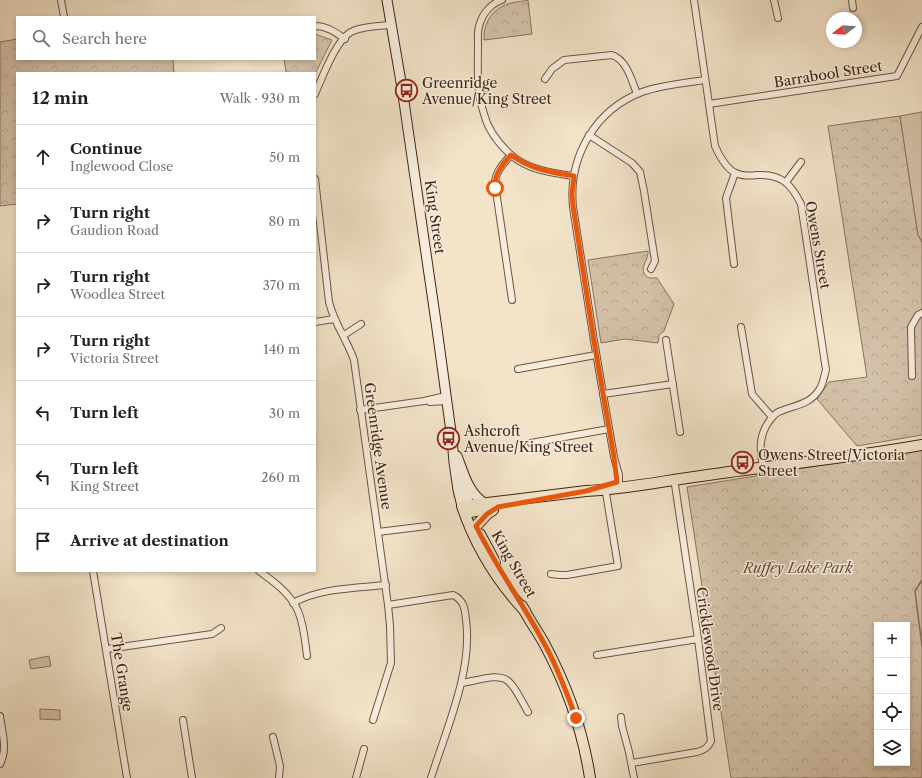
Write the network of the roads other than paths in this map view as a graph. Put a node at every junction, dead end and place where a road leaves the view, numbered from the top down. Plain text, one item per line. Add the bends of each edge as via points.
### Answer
1 (62, 0) edge
2 (387, 0) edge
3 (499, 0) edge
4 (694, 0) edge
5 (774, 0) edge
6 (852, 0) edge
7 (853, 8) dead end
8 (64, 16) edge
9 (778, 18) dead end
10 (391, 25) junction
11 (316, 26) edge
12 (922, 27) edge
13 (345, 39) junction
14 (545, 79) dead end
15 (705, 80) junction
16 (316, 92) edge
17 (637, 94) junction
18 (709, 104) junction
19 (589, 135) junction
20 (511, 155) junction
21 (801, 162) dead end
22 (736, 174) junction
23 (574, 176) junction
24 (786, 182) junction
25 (316, 188) edge
26 (322, 244) junction
27 (316, 245) edge
28 (734, 264) dead end
29 (651, 269) dead end
30 (512, 300) dead end
31 (922, 313) edge
32 (334, 319) junction
33 (316, 322) edge
34 (361, 324) dead end
35 (742, 327) dead end
36 (344, 335) junction
37 (666, 340) dead end
38 (596, 355) junction
39 (518, 369) dead end
40 (912, 376) dead end
41 (673, 384) junction
42 (603, 394) junction
43 (447, 398) junction
44 (360, 410) junction
45 (772, 417) junction
46 (609, 429) junction
47 (680, 432) dead end
48 (452, 438) junction
49 (532, 443) dead end
50 (922, 445) edge
51 (458, 456) junction
52 (763, 468) junction
53 (674, 478) junction
54 (619, 484) junction
55 (605, 488) junction
56 (570, 493) junction
57 (484, 503) junction
58 (498, 507) junction
59 (467, 509) junction
60 (427, 526) dead end
61 (476, 526) junction
62 (378, 532) junction
63 (93, 572) edge
64 (260, 572) edge
65 (551, 574) dead end
66 (386, 585) junction
67 (293, 603) junction
68 (388, 604) junction
69 (525, 611) junction
70 (222, 628) dead end
71 (698, 639) junction
72 (107, 650) junction
73 (597, 655) dead end
74 (307, 656) dead end
75 (462, 683) junction
76 (528, 712) dead end
77 (0, 716) edge
78 (622, 717) dead end
79 (184, 720) dead end
80 (373, 720) dead end
81 (273, 737) dead end
82 (364, 749) dead end
83 (632, 763) junction
84 (0, 764) edge
85 (127, 778) edge
86 (192, 778) edge
87 (279, 778) edge
88 (356, 778) edge
89 (431, 778) edge
90 (590, 778) edge
91 (634, 778) edge

1 - 8 street
2 - 10 main road, King Street
3 - 20 street via 484,14 480,22 477,32 477,71 484,115 494,137
4 - 15 street
5 - 9 street
6 - 7 street
10 - 13 street via 352,31
10 - 43 main road, King Street
11 - 13 street via 333,30
12 - 18 street, Barrabool Street via 896,76
13 - 16 street via 340,42
14 - 17 street via 552,69 564,60 612,55 624,64
15 - 17 street
15 - 18 street
17 - 19 street via 611,110
18 - 22 street via 715,146 721,160
19 - 23 street via 578,158
19 - 29 street via 632,163 640,172 655,261
20 - 23 street via 538,170
20 - 30 street via 498,171 495,184
21 - 24 street
22 - 24 street via 768,175
22 - 28 street via 726,198
23 - 38 street via 573,206
24 - 45 street, Owens Street via 794,190 801,204 826,370 822,386 813,398 802,405 780,411
25 - 26 street, Greenridge Avenue
26 - 27 street
26 - 32 street, Greenridge Avenue via 329,302
31 - 40 street via 911,327
32 - 33 street
32 - 36 street, Greenridge Avenue
34 - 36 street
35 - 45 street via 752,394
36 - 44 street, Greenridge Avenue via 354,360
37 - 41 street
38 - 39 street
38 - 42 street
41 - 42 street
41 - 47 street
42 - 46 street
43 - 44 street
43 - 48 main road, King Street
44 - 62 street, Greenridge Avenue
45 - 52 street via 764,428 760,444
46 - 49 street
46 - 54 street
48 - 51 main road, King Street
48 - 59 main road, King Street via 457,483
50 - 52 main road
51 - 57 main road via 472,491
51 - 59 main road, King Street
52 - 53 main road
53 - 54 main road
53 - 71 street, Cricklewood Drive
54 - 55 main road
55 - 56 main road
55 - 65 street via 618,566 567,575
56 - 57 main road
56 - 58 main road
57 - 59 main road
58 - 59 main road
58 - 61 main road
59 - 61 main road, King Street
59 - 69 main road, King Street via 481,550 506,589
60 - 62 street
61 - 69 main road, King Street
62 - 66 street, Greenridge Avenue
63 - 72 street, The Grange
64 - 67 street via 275,583
66 - 67 street via 319,593
66 - 68 street, Greenridge Avenue
67 - 74 street via 298,610
68 - 75 street via 453,595 460,598 464,606 468,634
68 - 80 street, Greenridge Avenue via 391,663
69 - 90 main road, King Street via 546,646 561,680 579,729
70 - 72 street via 212,634
71 - 73 street
71 - 83 street, Cricklewood Drive via 709,746 697,752
72 - 85 street, The Grange
75 - 76 street via 498,676 506,678 513,685
75 - 89 street
77 - 84 street via 4,748
78 - 83 street
79 - 86 street
81 - 87 street via 280,766
82 - 88 street
83 - 91 street

